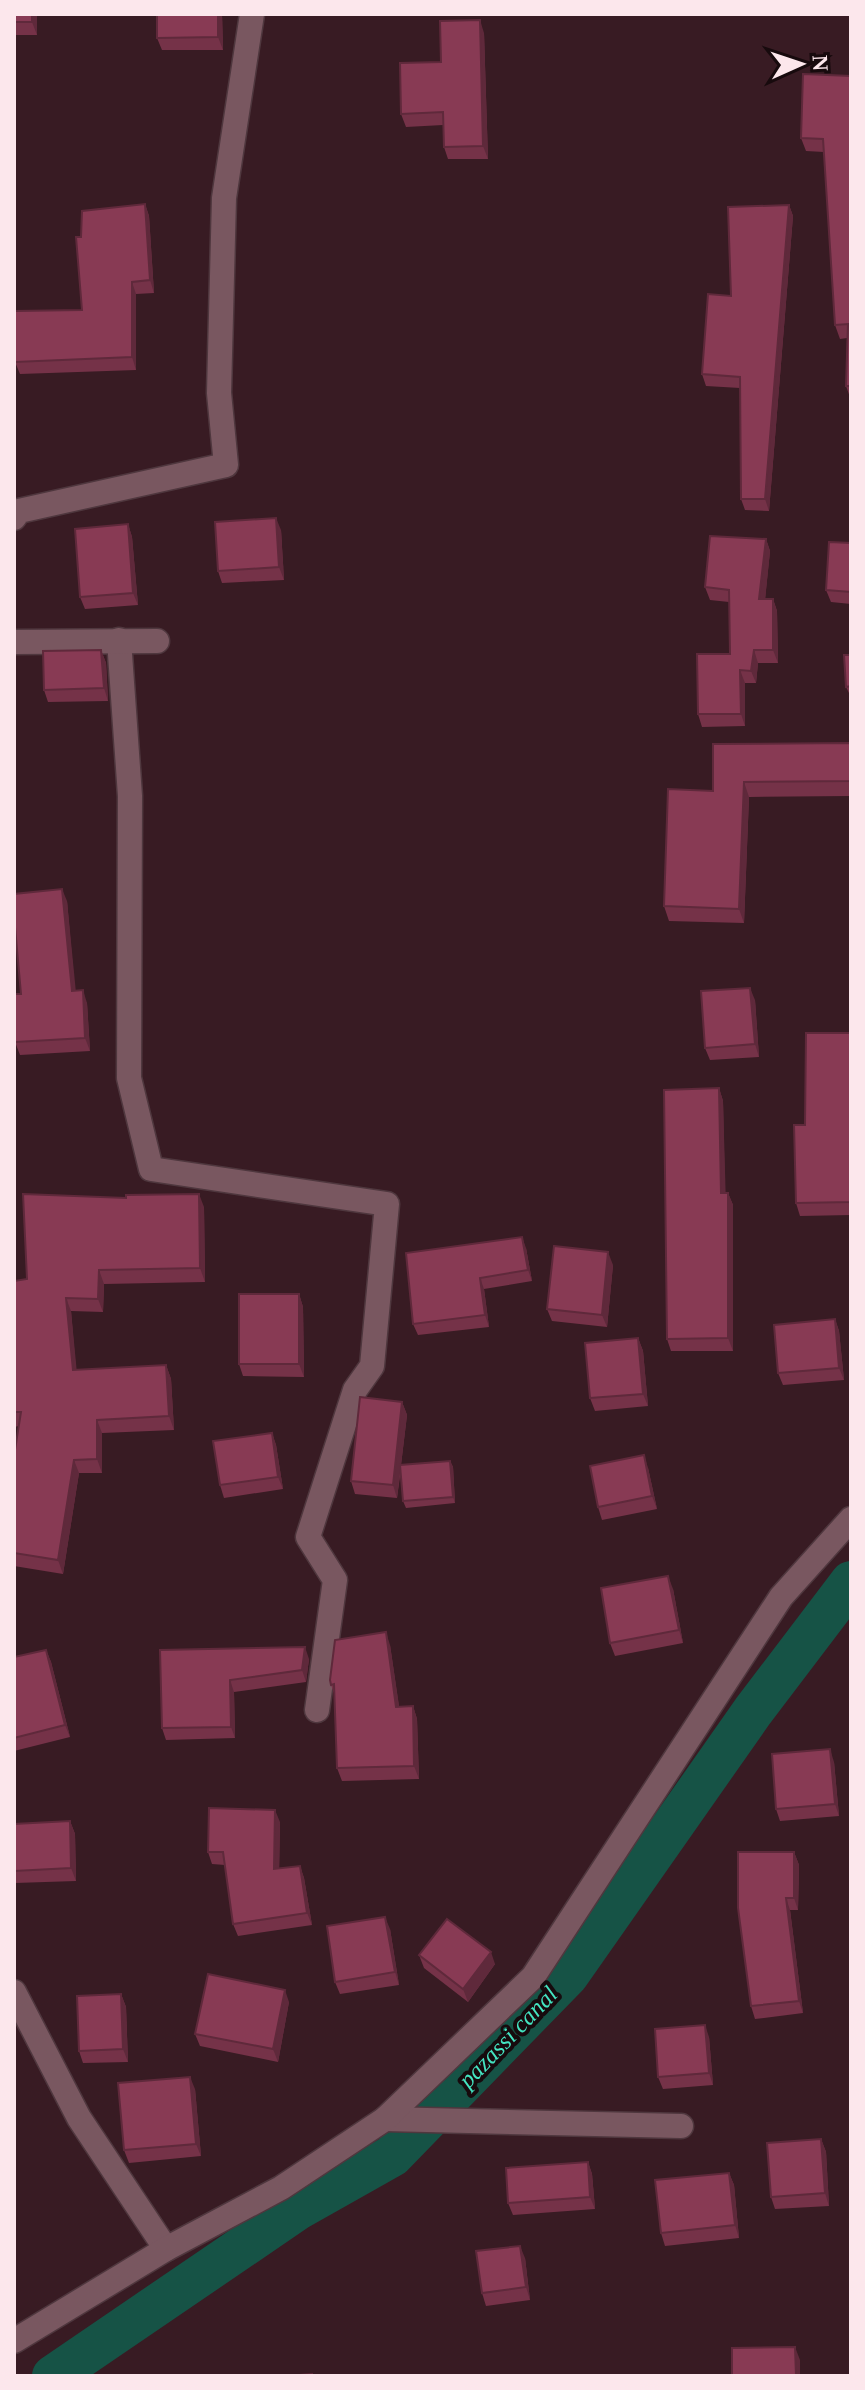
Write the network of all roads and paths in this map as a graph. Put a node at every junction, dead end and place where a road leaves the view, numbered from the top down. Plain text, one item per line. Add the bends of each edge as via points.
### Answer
1 (252, 14) edge
2 (14, 518) edge
3 (119, 640) junction
4 (157, 641) dead end
5 (14, 642) edge
6 (851, 1519) edge
7 (317, 1710) dead end
8 (14, 1992) edge
9 (385, 2119) junction
10 (681, 2126) dead end
11 (166, 2249) junction
12 (14, 2341) edge

1 - 2 street via 224,198 219,393 226,465 19,511
3 - 4 street
3 - 5 street
3 - 7 street via 130,796 129,1078 151,1169 387,1204 372,1366 355,1390 308,1537 335,1580
6 - 9 street via 781,1597 533,1977
8 - 11 street via 79,2118
9 - 10 street
9 - 11 street via 281,2188
11 - 12 street

